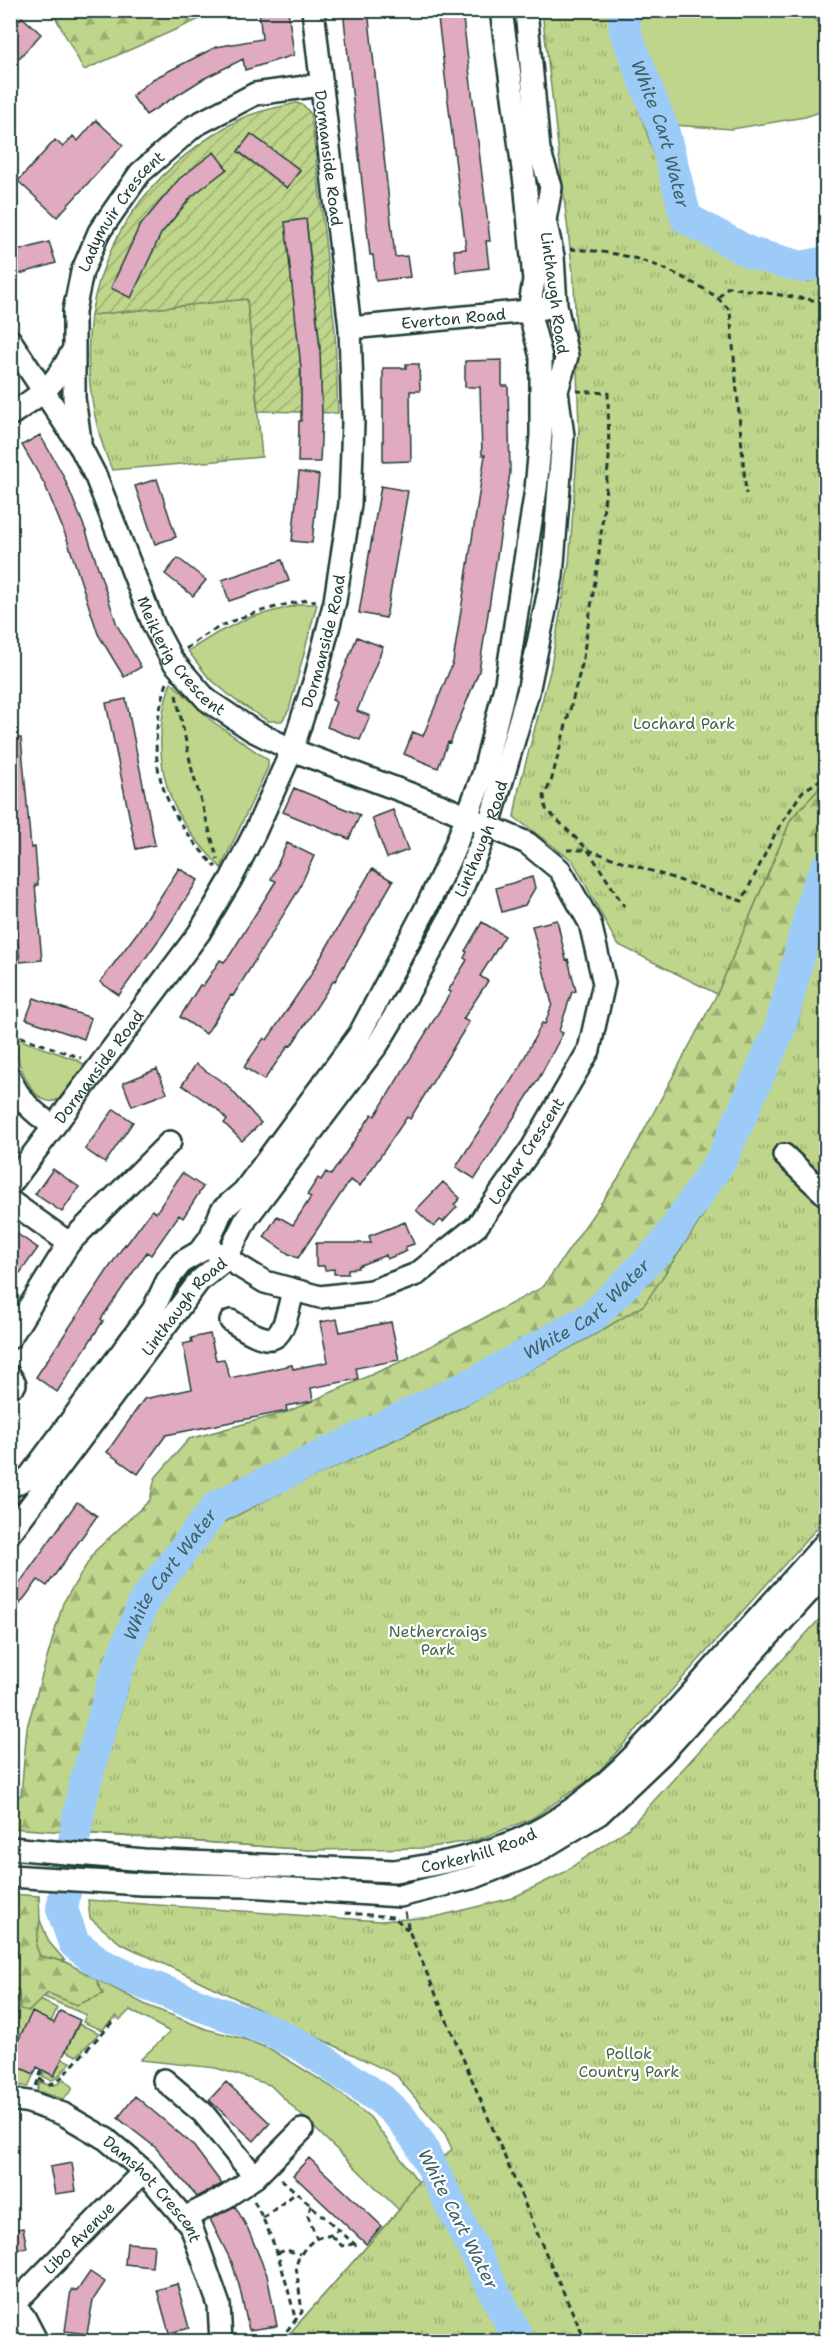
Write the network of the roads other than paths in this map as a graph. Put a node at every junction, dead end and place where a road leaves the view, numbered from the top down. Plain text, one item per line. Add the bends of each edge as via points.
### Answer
1 (313, 10) edge
2 (501, 10) edge
3 (526, 10) edge
4 (320, 85) junction
5 (556, 305) junction
6 (529, 311) junction
7 (350, 328) junction
8 (10, 340) edge
9 (72, 352) junction
10 (45, 392) junction
11 (10, 415) edge
12 (81, 448) junction
13 (292, 750) junction
14 (466, 816) junction
15 (489, 825) junction
16 (10, 1078) edge
17 (53, 1126) junction
18 (170, 1142) dead end
19 (784, 1155) dead end
20 (10, 1185) edge
21 (826, 1195) edge
22 (10, 1201) edge
23 (69, 1243) junction
24 (205, 1245) junction
25 (226, 1259) junction
26 (293, 1291) junction
27 (231, 1321) dead end
28 (10, 1338) edge
29 (10, 1487) edge
30 (17, 1511) edge
31 (10, 1533) edge
32 (826, 1542) edge
33 (826, 1573) edge
34 (10, 1848) edge
35 (63, 1853) junction
36 (10, 1876) edge
37 (61, 1879) junction
38 (164, 2080) dead end
39 (10, 2098) edge
40 (302, 2130) dead end
41 (144, 2171) junction
42 (255, 2176) junction
43 (184, 2218) junction
44 (12, 2304) edge
45 (229, 2340) edge
46 (37, 2342) edge

1 - 4 street, Dormanside Road
2 - 6 street, Linthaugh Road via 526,191 534,280
3 - 5 street, Linthaugh Road via 539,150 551,187 545,220 553,256
4 - 7 street, Dormanside Road
4 - 9 street, Ladymuir Crescent via 255,94 194,126 140,173 99,232 82,272 74,311
5 - 6 street, Everton Road
5 - 15 street, Linthaugh Road via 567,356 557,392 563,436 552,576 528,692
6 - 7 street, Everton Road
6 - 14 street, Linthaugh Road via 541,357 536,489 506,683 483,776
7 - 13 street, Dormanside Road via 354,422 350,504 335,601
8 - 10 street, Meiklerig Crescent
9 - 10 street
9 - 12 street, Ladymuir Crescent
10 - 11 street
10 - 12 street, Meiklerig Crescent
12 - 13 street, Meiklerig Crescent via 96,477 153,626 172,660 207,700 252,730
13 - 14 street, Meiklerig Crescent
13 - 17 street, Dormanside Road via 250,842 199,933
14 - 15 street, Meiklerig Crescent
14 - 24 street, Linthaugh Road via 426,908 359,1035 244,1191 222,1210
15 - 25 street, Linthaugh Road via 449,919 378,1044 246,1219
15 - 26 street, Lochar Crescent via 527,843 560,870 590,922 604,983 589,1050 532,1148 477,1226 417,1274 372,1291 320,1296
16 - 17 street via 17,1094
17 - 20 street, Dormanside Road
18 - 23 street
19 - 21 street
22 - 23 street
23 - 28 street
24 - 25 street, Lochar Crescent
24 - 29 street, Linthaugh Road via 182,1262 167,1281 153,1310 29,1477
25 - 26 street, Lochar Crescent via 265,1282
25 - 30 street, Linthaugh Road via 200,1281
26 - 27 street via 284,1327 270,1339
30 - 31 street, Linthaugh Road
32 - 35 street, Corkerhill Road via 644,1745 594,1795 544,1827 486,1852 394,1871
33 - 37 street, Corkerhill Road via 655,1762 599,1814 534,1854 475,1877 400,1896
34 - 35 street, Corkerhill Road
35 - 37 street
36 - 37 street, Corkerhill Road
38 - 42 street via 203,2114
39 - 41 street, Damshot Crescent via 63,2114 106,2139
40 - 42 street
41 - 43 street, Damshot Crescent
41 - 44 street, Libo Avenue
42 - 43 street via 226,2197
43 - 45 street, Damshot Crescent
44 - 46 street

